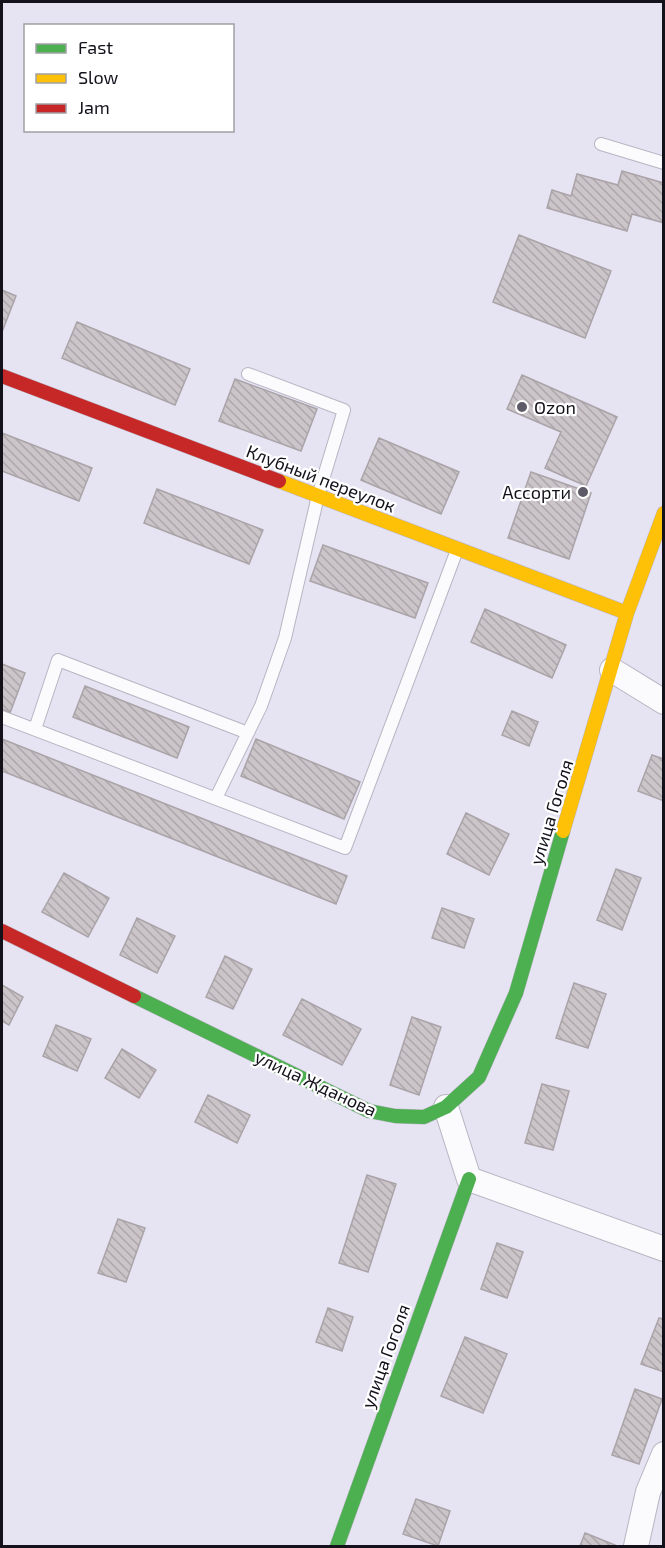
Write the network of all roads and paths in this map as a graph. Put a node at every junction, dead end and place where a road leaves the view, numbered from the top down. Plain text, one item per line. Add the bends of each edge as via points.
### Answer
1 (601, 144) dead end
2 (663, 163) edge
3 (248, 374) dead end
4 (2, 376) edge
5 (318, 496) junction
6 (663, 513) edge
7 (457, 548) junction
8 (627, 612) junction
9 (612, 670) junction
10 (663, 702) edge
11 (2, 717) edge
12 (35, 729) junction
13 (248, 734) junction
14 (216, 798) junction
15 (2, 932) edge
16 (446, 1107) junction
17 (469, 1179) junction
18 (663, 1249) edge
19 (663, 1454) edge
20 (338, 1546) edge
21 (636, 1546) edge

1 - 2 lane
3 - 5 lane via 344,410
4 - 5 main road, Клубный переулок
5 - 7 main road, Клубный переулок
5 - 13 lane via 285,639
6 - 8 main road, улица Гоголя
7 - 8 main road, Клубный переулок
7 - 14 lane via 345,848
8 - 9 main road, улица Гоголя
9 - 10 street
9 - 16 main road, улица Гоголя via 516,993 479,1077
11 - 12 lane
12 - 13 lane via 58,660
12 - 14 lane
13 - 14 lane
15 - 16 main road, улица Жданова via 369,1111 424,1116
16 - 17 street
17 - 18 street
17 - 20 main road, улица Гоголя
19 - 21 street via 648,1492

